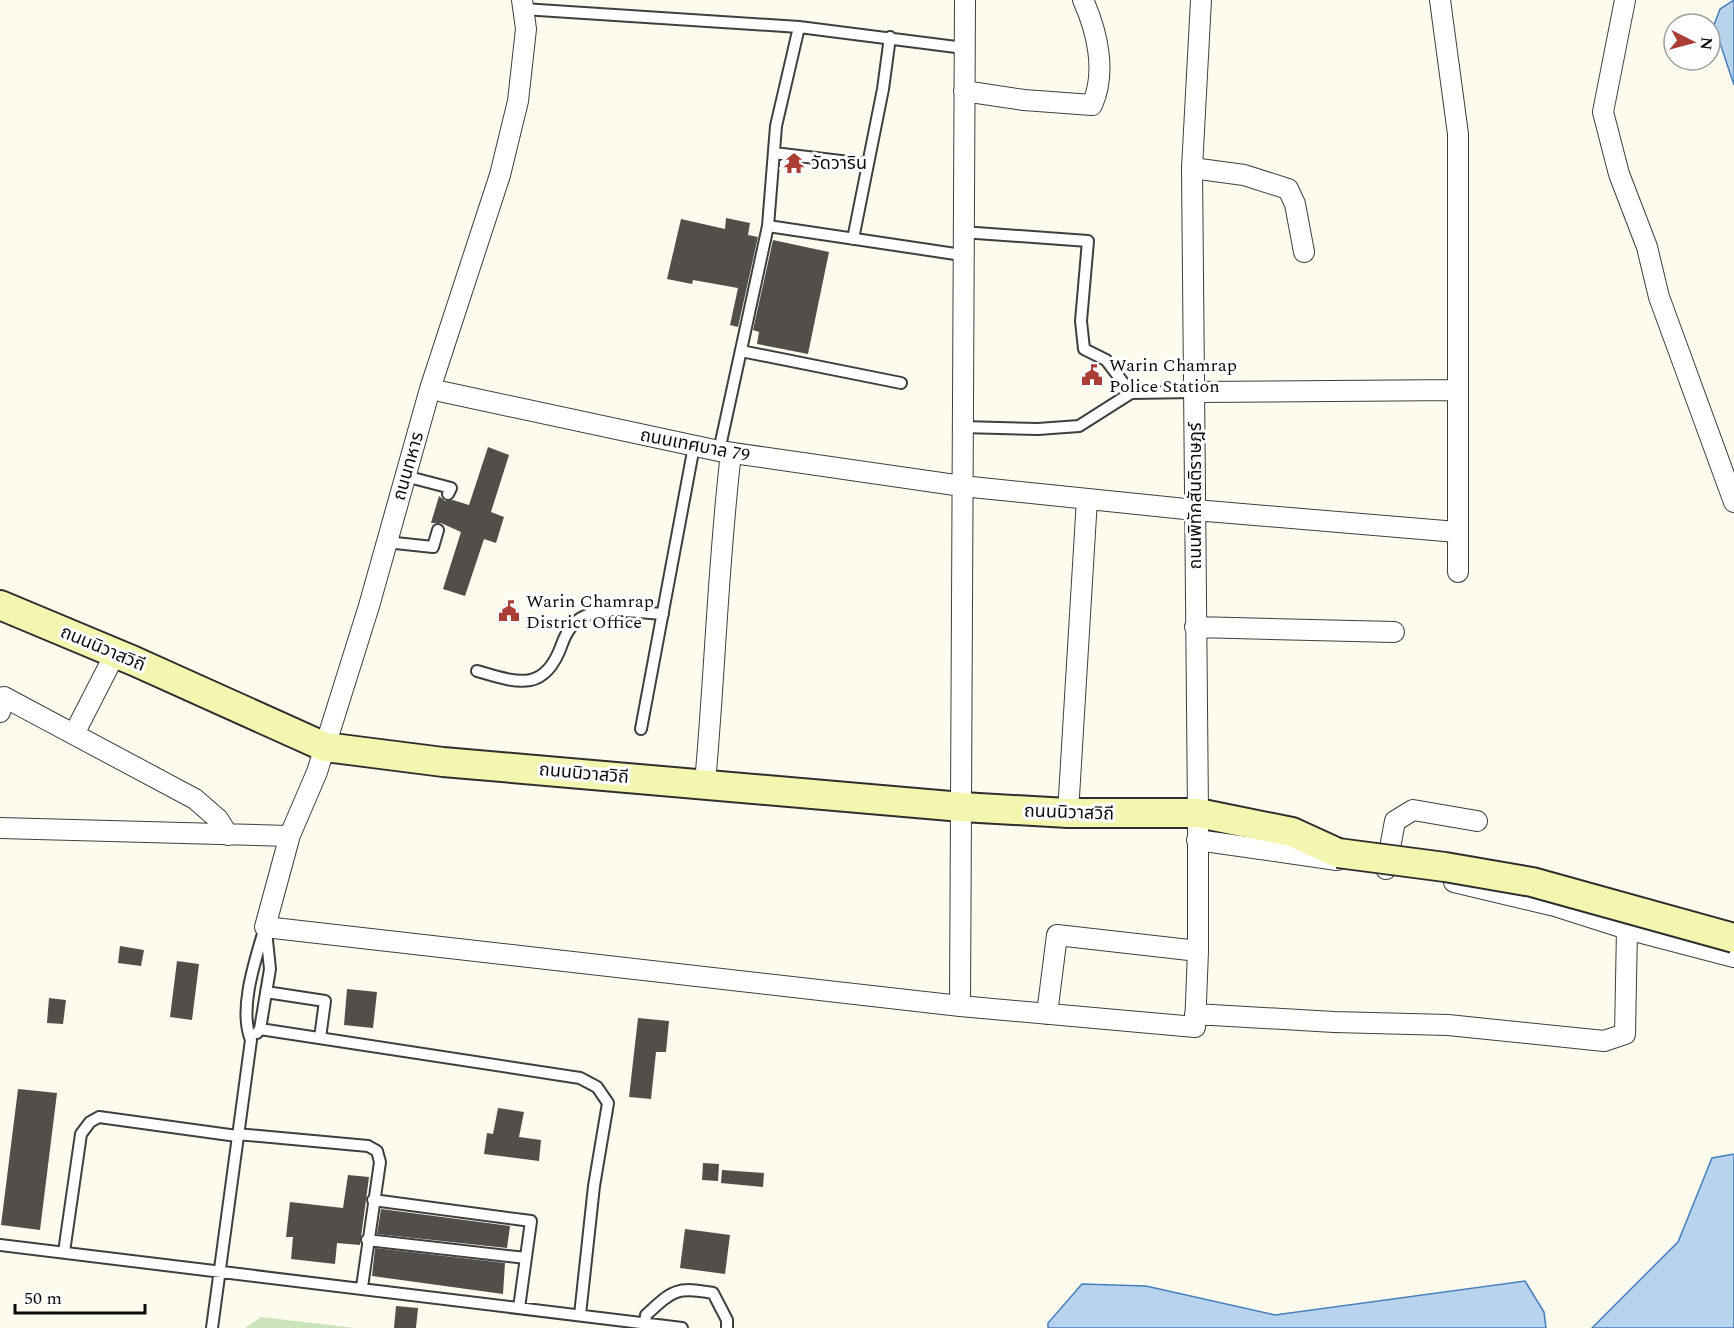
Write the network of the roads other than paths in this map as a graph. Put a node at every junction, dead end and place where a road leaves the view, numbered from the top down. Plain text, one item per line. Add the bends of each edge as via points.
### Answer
1 (965, 0) edge
2 (1083, 0) edge
3 (1201, 0) edge
4 (1440, 0) edge
5 (1625, 0) edge
6 (522, 4) edge
7 (799, 27) junction
8 (890, 37) junction
9 (964, 48) junction
10 (964, 91) junction
11 (774, 153) junction
12 (866, 164) junction
13 (1192, 168) junction
14 (768, 226) junction
15 (962, 232) junction
16 (853, 239) junction
17 (1304, 252) dead end
18 (962, 255) junction
19 (741, 351) junction
20 (901, 383) dead end
21 (430, 389) junction
22 (1456, 390) junction
23 (1194, 392) junction
24 (1131, 393) junction
25 (962, 427) junction
26 (694, 446) junction
27 (725, 452) junction
28 (405, 476) junction
29 (962, 486) junction
30 (448, 494) dead end
31 (1088, 500) junction
32 (1734, 502) edge
33 (1195, 510) junction
34 (438, 530) dead end
35 (1457, 532) junction
36 (386, 542) junction
37 (1458, 572) dead end
38 (0, 605) edge
39 (663, 614) junction
40 (1195, 627) junction
41 (1394, 632) dead end
42 (115, 654) junction
43 (477, 671) dead end
44 (1, 703) edge
45 (641, 729) dead end
46 (74, 734) junction
47 (325, 747) junction
48 (705, 783) junction
49 (962, 807) junction
50 (1068, 813) junction
51 (1477, 821) dead end
52 (1197, 826) junction
53 (0, 828) edge
54 (228, 835) junction
55 (290, 836) junction
56 (1386, 869) junction
57 (265, 927) junction
58 (1627, 929) junction
59 (1734, 938) edge
60 (1198, 951) junction
61 (1734, 957) edge
62 (266, 992) junction
63 (960, 1006) junction
64 (1047, 1014) junction
65 (1196, 1014) junction
66 (260, 1029) junction
67 (320, 1038) junction
68 (251, 1040) junction
69 (237, 1135) junction
70 (373, 1200) junction
71 (367, 1240) junction
72 (0, 1245) edge
73 (64, 1252) junction
74 (526, 1258) junction
75 (219, 1269) junction
76 (362, 1287) junction
77 (519, 1308) junction
78 (580, 1315) junction
79 (645, 1324) junction
80 (212, 1328) edge
81 (682, 1328) edge
82 (727, 1328) edge

1 - 9 street
2 - 10 street via 1093,22 1098,51 1092,105
3 - 13 street, ถนนพิทักสันติราษฎร์
4 - 22 street via 1458,135
5 - 32 street via 1603,112 1620,174 1647,247 1659,297
6 - 7 lane
6 - 21 street, ถนนทหาร via 526,29 518,100 500,175
7 - 8 lane
7 - 11 lane via 776,126
8 - 9 lane
8 - 12 lane
9 - 10 street
10 - 15 street
11 - 12 lane
11 - 14 lane
12 - 16 lane
13 - 17 street via 1244,175 1288,189 1295,204
13 - 23 street, ถนนพิทักสันติราษฎร์
14 - 16 lane
14 - 19 lane
15 - 18 street
15 - 24 lane via 1088,241 1081,321 1084,349 1106,360
16 - 18 lane
18 - 25 street
19 - 20 lane
19 - 27 lane
21 - 26 street, ถนนเทศบาล 79
21 - 28 street, ถนนทหาร
22 - 23 street
22 - 35 street
23 - 24 lane
23 - 33 street, ถนนพิทักสันติราษฎร์
24 - 25 lane via 1079,426
25 - 29 street
26 - 27 street, ถนนเทศบาล 79
26 - 39 lane
27 - 29 street, ถนนเทศบาล 79
27 - 48 street via 716,661
28 - 30 lane via 451,488
28 - 36 street, ถนนทหาร
29 - 31 street, ถนนเทศบาล 79
29 - 49 street
31 - 33 street, ถนนเทศบาล 79
31 - 50 street
33 - 35 street, ถนนเทศบาล 79
33 - 40 street, ถนนพิทักสันติราษฎร์
34 - 36 lane via 433,547
35 - 37 street
36 - 47 street, ถนนทหาร
38 - 42 main road, ถนนนิวาสวิถี
39 - 43 lane via 603,612 583,616 570,628 550,670 534,680 511,681
39 - 45 lane
40 - 41 street
40 - 52 street, ถนนพิทักสันติราษฎร์
42 - 46 street
42 - 47 main road, ถนนนิวาสวิถี
44 - 46 street
46 - 54 street via 195,799 218,819
47 - 48 main road, ถนนนิวาสวิถี via 443,762
47 - 55 street, ถนนทหาร
48 - 49 main road, ถนนนิวาสวิถี
49 - 50 main road, ถนนนิวาสวิถี
49 - 63 street
50 - 52 main road, ถนนนิวาสวิถี
51 - 56 street via 1413,810 1395,821
52 - 56 street
52 - 59 main road, ถนนนิวาสวิถี, bridge via 1292,832 1338,853 1532,882
52 - 60 street, ถนนพิทักสันติราษฎร์
53 - 54 street
54 - 55 street
55 - 57 street, ถนนทหาร
56 - 58 street via 1555,906
57 - 62 lane via 270,969
57 - 63 street
57 - 68 lane via 251,979 245,1026
58 - 61 street
58 - 65 street via 1625,1034 1604,1041 1448,1025
60 - 64 street via 1057,935
60 - 65 street, ถนนพิทักสันติราษฎร์
62 - 66 lane
62 - 67 lane via 325,1001
63 - 64 street
64 - 65 street via 1195,1027
66 - 67 lane
66 - 68 lane
67 - 78 lane via 579,1078 597,1087 608,1103 594,1186
68 - 69 lane
69 - 70 lane via 368,1146 377,1151 380,1162
69 - 73 lane via 99,1117 90,1122 81,1134
69 - 75 lane
70 - 71 lane
70 - 74 lane via 531,1221
71 - 74 lane
71 - 76 lane
72 - 73 lane
73 - 75 lane
74 - 77 lane
75 - 76 lane
75 - 80 lane
76 - 77 lane
77 - 78 lane
78 - 79 lane
79 - 81 lane
79 - 82 lane via 646,1315 672,1291 696,1290 713,1293

